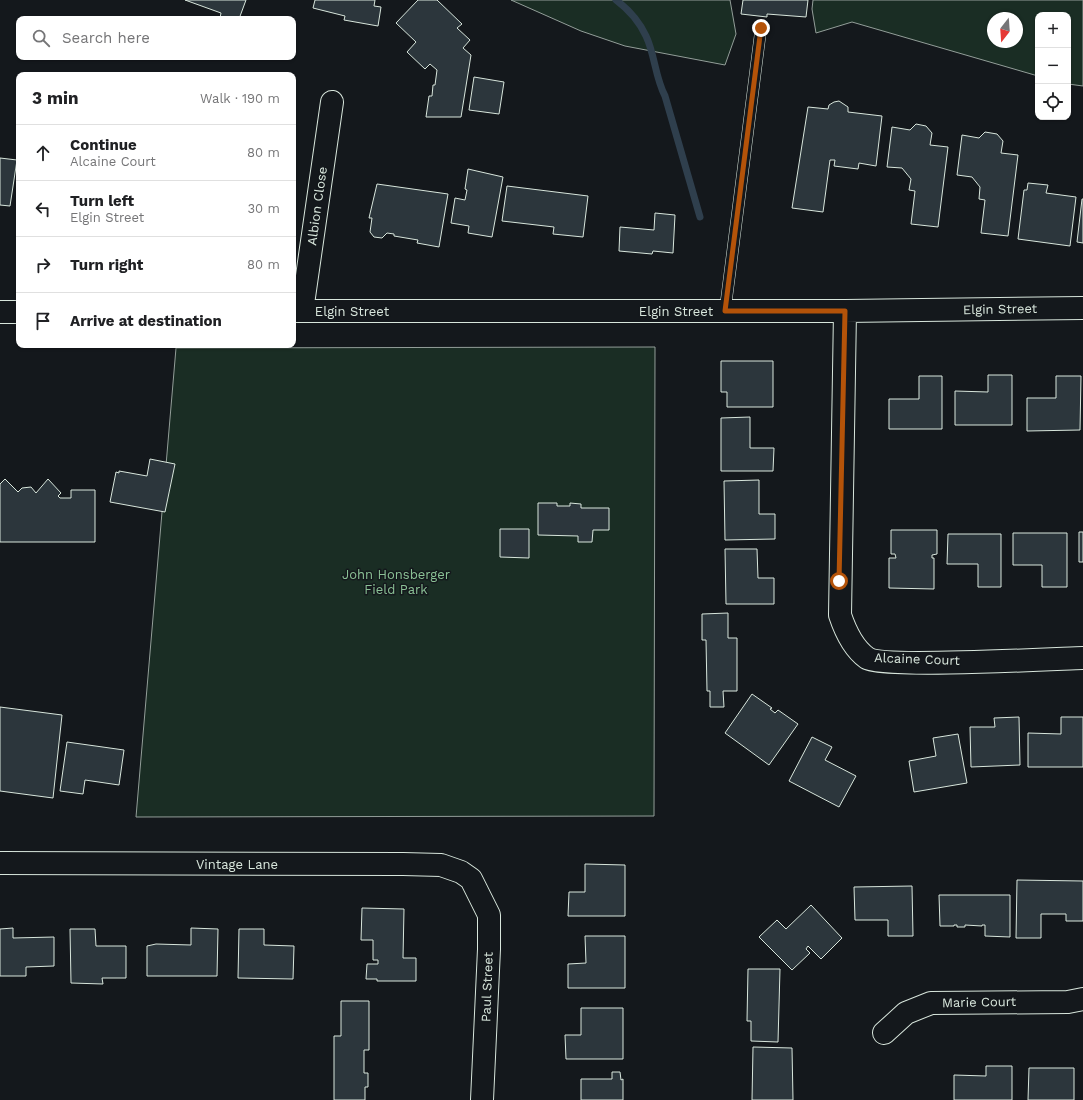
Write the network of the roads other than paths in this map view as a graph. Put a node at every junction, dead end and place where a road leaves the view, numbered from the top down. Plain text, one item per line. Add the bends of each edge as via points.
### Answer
1 (761, 28) dead end
2 (332, 102) dead end
3 (1083, 308) edge
4 (297, 311) edge
5 (725, 311) junction
6 (845, 311) junction
7 (0, 312) edge
8 (16, 312) edge
9 (1083, 658) edge
10 (0, 863) edge
11 (471, 879) joint
12 (1083, 998) edge
13 (884, 1033) dead end
14 (482, 1100) edge

1 - 5 lane
2 - 4 street, Albion Close
3 - 6 street, Elgin Street
4 - 5 street, Elgin Street
5 - 6 street, Elgin Street
6 - 9 street, Alcaine Court via 840,615 848,636 867,658 877,661
7 - 8 street
10 - 11 street, Vintage Lane via 441,866 461,872
11 - 14 street, Paul Street via 489,915
12 - 13 street, Marie Court via 1068,1002 931,1003 906,1013

